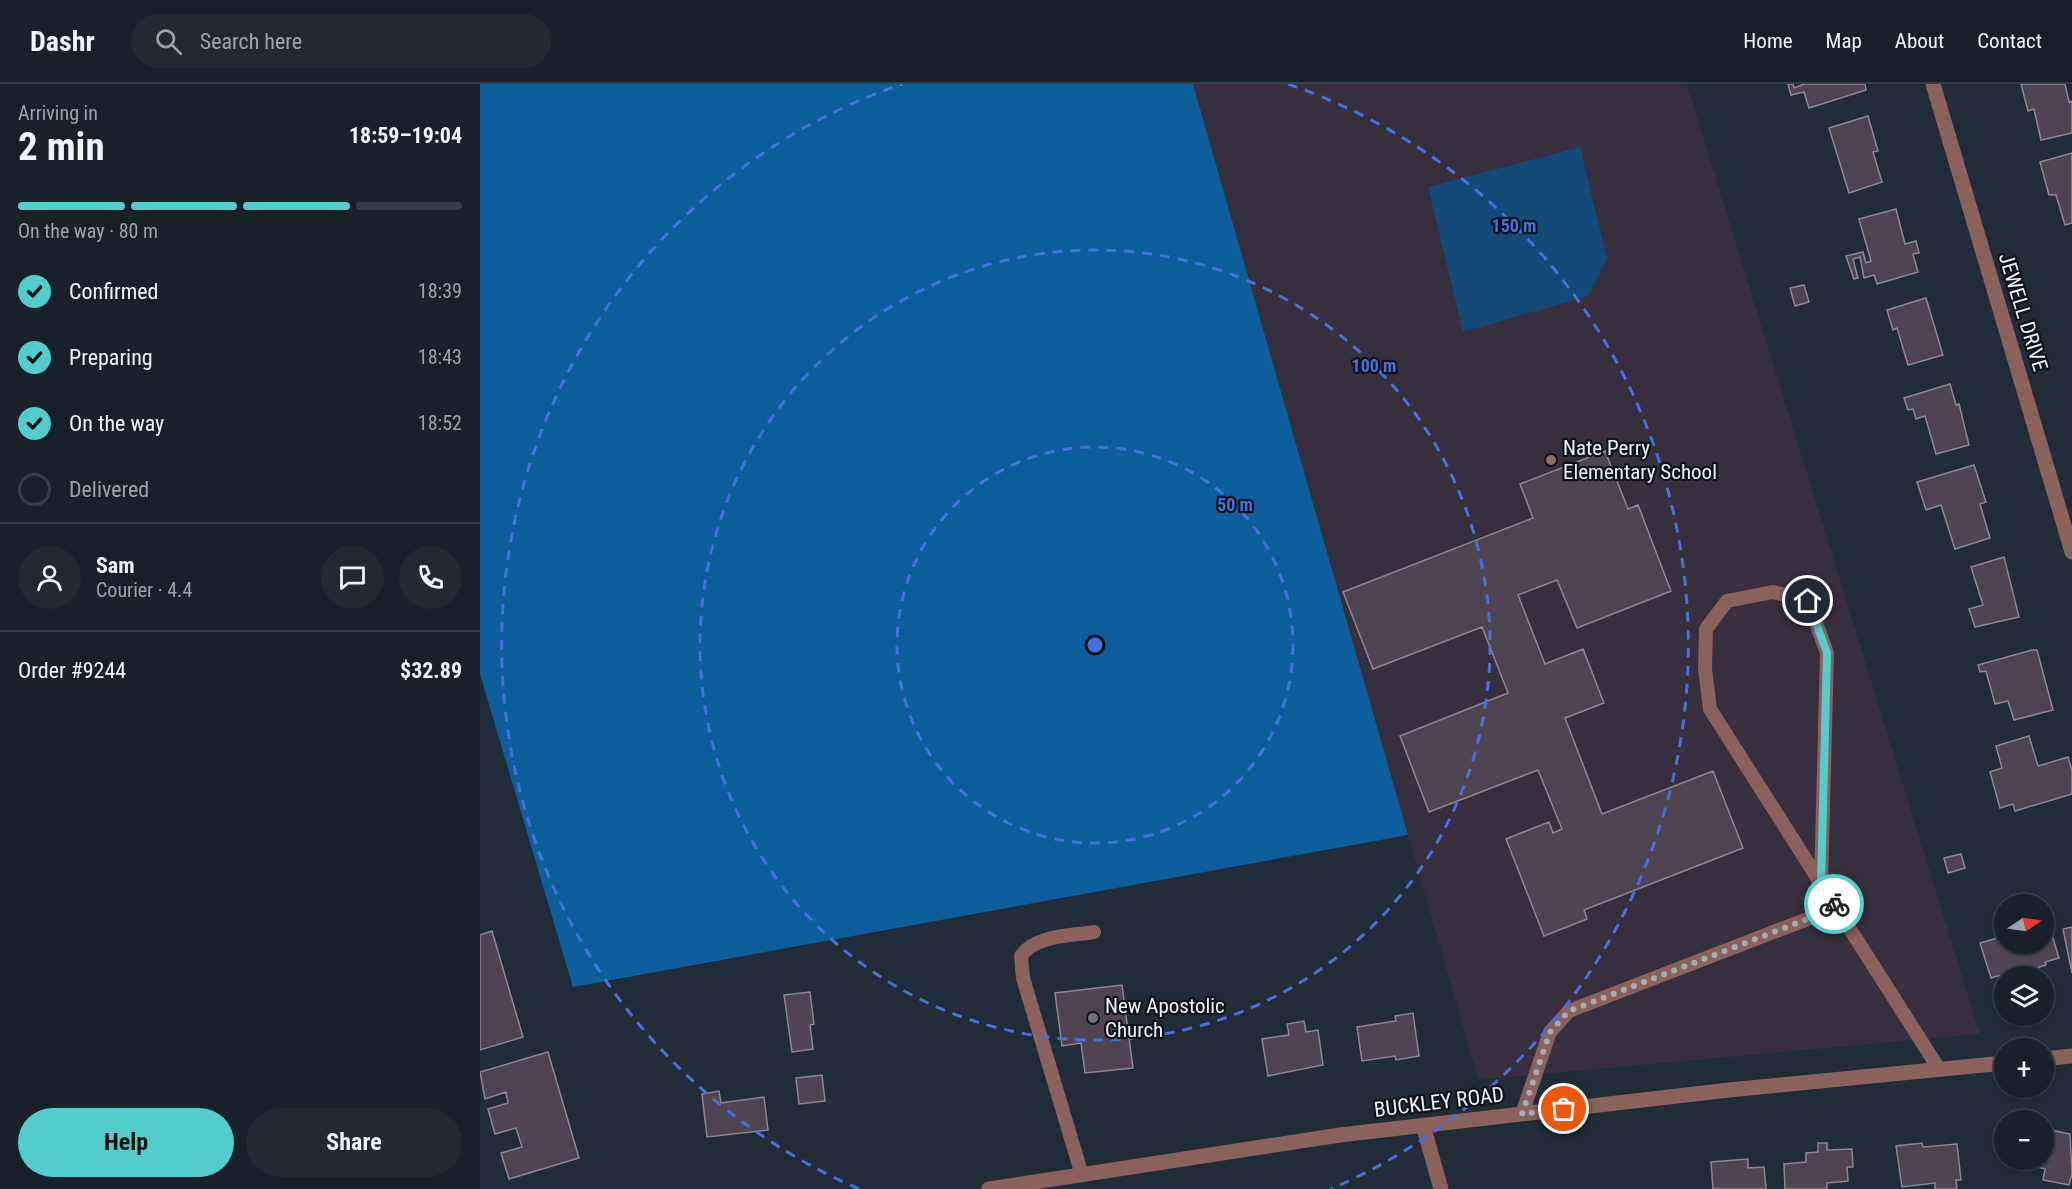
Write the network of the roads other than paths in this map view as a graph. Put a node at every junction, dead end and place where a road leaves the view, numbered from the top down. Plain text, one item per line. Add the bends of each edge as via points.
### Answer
1 (1933, 84) edge
2 (2072, 552) edge
3 (1821, 883) junction
4 (1836, 908) junction
5 (1094, 932) dead end
6 (2072, 1056) edge
7 (2054, 1058) edge
8 (1994, 1064) edge
9 (1939, 1069) junction
10 (1522, 1114) junction
11 (1423, 1125) junction
12 (1082, 1175) junction
13 (989, 1189) edge
14 (1441, 1189) edge

1 - 2 street, JEWELL DRIVE
3 - 3 lane via 1710,709 1706,629 1727,601 1773,592 1808,601 1827,653
3 - 4 lane
4 - 9 lane
4 - 10 lane via 1569,1011 1550,1032
5 - 12 lane via 1038,942 1027,946 1021,956 1023,978
6 - 7 street
8 - 9 street, BUCKLEY ROAD
9 - 10 street, BUCKLEY ROAD
10 - 11 street, BUCKLEY ROAD
11 - 12 street, BUCKLEY ROAD
11 - 14 street
12 - 13 street, BUCKLEY ROAD

